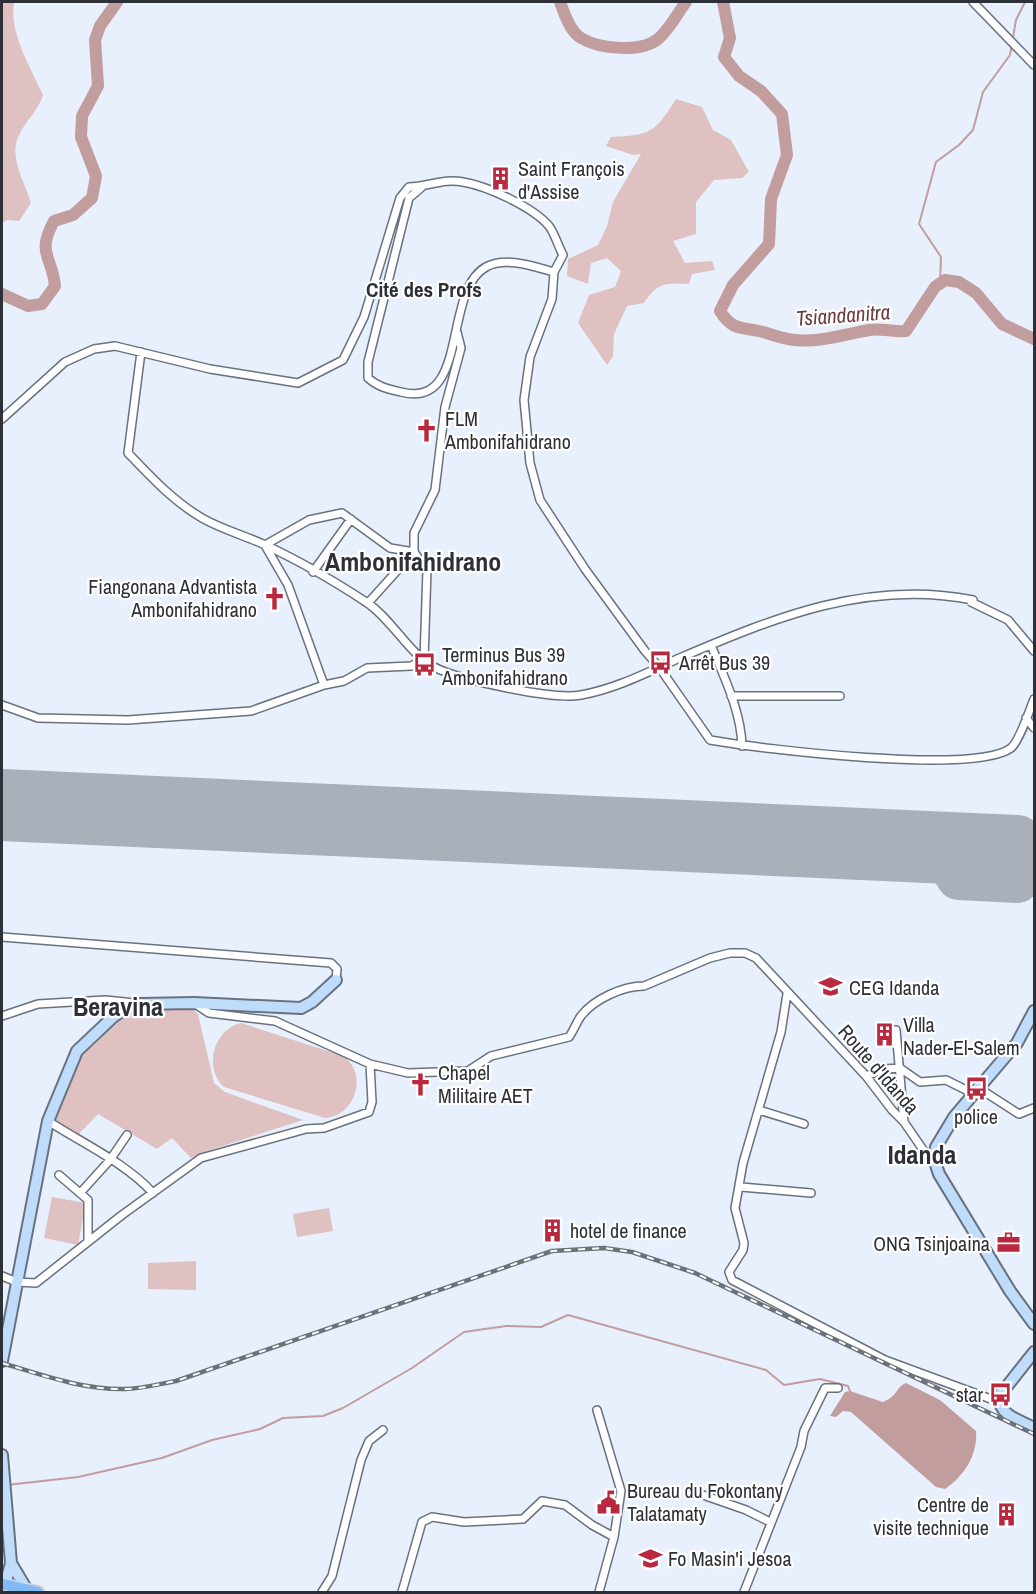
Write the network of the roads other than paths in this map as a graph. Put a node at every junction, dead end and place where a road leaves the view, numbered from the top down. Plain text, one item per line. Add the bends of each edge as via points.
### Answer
1 (973, 2) edge
2 (1035, 65) edge
3 (422, 187) junction
4 (554, 272) junction
5 (456, 330) junction
6 (141, 352) junction
7 (2, 419) edge
8 (351, 519) junction
9 (265, 545) junction
10 (414, 552) junction
11 (314, 572) junction
12 (368, 603) junction
13 (711, 645) junction
14 (1035, 651) edge
15 (424, 660) junction
16 (659, 667) junction
17 (324, 685) junction
18 (731, 696) junction
19 (840, 696) dead end
20 (1035, 699) edge
21 (2, 705) edge
22 (1026, 718) junction
23 (1035, 728) edge
24 (742, 746) junction
25 (2, 937) edge
26 (336, 980) joint
27 (787, 994) junction
28 (105, 1000) junction
29 (194, 1003) junction
30 (140, 1004) junction
31 (1035, 1011) edge
32 (2, 1016) edge
33 (113, 1017) junction
34 (896, 1030) dead end
35 (370, 1064) junction
36 (900, 1068) junction
37 (866, 1076) junction
38 (975, 1090) junction
39 (1035, 1108) edge
40 (759, 1110) junction
41 (48, 1121) junction
42 (904, 1122) junction
43 (804, 1124) dead end
44 (127, 1135) dead end
45 (934, 1159) junction
46 (110, 1160) junction
47 (59, 1175) dead end
48 (741, 1187) junction
49 (81, 1192) junction
50 (153, 1193) junction
51 (812, 1193) dead end
52 (88, 1240) junction
53 (2, 1276) edge
54 (17, 1282) junction
55 (1035, 1324) edge
56 (1035, 1353) edge
57 (2, 1360) edge
58 (838, 1388) dead end
59 (999, 1402) junction
60 (597, 1410) dead end
61 (1035, 1428) edge
62 (383, 1430) dead end
63 (2, 1455) edge
64 (703, 1495) dead end
65 (770, 1522) junction
66 (614, 1537) junction
67 (11, 1563) junction
68 (3, 1585) edge
69 (32, 1591) edge
70 (322, 1593) edge
71 (402, 1593) edge
72 (599, 1593) edge
73 (744, 1593) edge

1 - 2 street
3 - 4 street via 435,182 463,182 515,201 549,226 563,255
3 - 5 street via 409,198 368,362 368,378 376,386 414,396 428,393 442,380
3 - 6 street via 409,187 400,198 364,317 343,360 298,383 210,369
4 - 5 street via 518,263 487,266 471,281
4 - 16 street via 552,299 530,357 524,400 530,463 540,500 585,569
5 - 10 street via 461,348 445,407 435,489 414,533
6 - 7 street via 115,346 94,348 65,362
6 - 9 street via 128,453 169,495 203,518
8 - 9 street via 342,513 309,520
8 - 10 street via 390,548
8 - 11 street
9 - 11 street
9 - 17 street via 288,585
10 - 12 street
10 - 15 street via 427,570
11 - 12 street
12 - 15 street
13 - 14 street via 804,610 855,597 938,593 973,600 1008,620
13 - 16 street
13 - 18 street
15 - 16 street via 463,678 579,696
15 - 17 street via 411,666 367,668 345,681
16 - 24 street via 711,740
17 - 21 street via 250,711 128,720 38,718
18 - 19 street
18 - 24 street
20 - 22 street
22 - 23 street
22 - 24 street via 1013,747 1000,754 948,760
25 - 26 street via 331,963 337,969
26 - 29 street via 301,1008
27 - 35 street, Route d'Idanda via 756,958 730,953 602,998 581,1016 569,1037 491,1056 468,1071 408,1073
27 - 37 street, Route d'Idanda
27 - 40 street via 781,1032
28 - 30 street
28 - 32 street via 38,1004
28 - 33 street
29 - 30 street
29 - 35 street via 209,1013 275,1021
30 - 33 street
31 - 38 street via 1017,1043
33 - 41 street via 77,1051
34 - 36 street
35 - 50 street via 369,1112 324,1128 306,1129 201,1158
36 - 37 street
36 - 38 street via 920,1082 946,1080
36 - 42 street
37 - 42 street, Route d'Idanda
38 - 39 street via 1019,1114
38 - 45 street via 942,1137
40 - 43 street
40 - 48 street via 743,1163
41 - 46 street
41 - 54 street
42 - 45 street, Route d'Idanda via 926,1154
44 - 46 street
45 - 55 street via 939,1174 1010,1291
46 - 49 street
46 - 50 street
47 - 49 street via 73,1190
48 - 51 street
48 - 59 street via 735,1208 744,1243 729,1272 738,1285 885,1360
49 - 52 street via 88,1200
50 - 52 street
52 - 54 street via 36,1284
53 - 54 street
54 - 57 street
56 - 59 street via 1000,1395
58 - 65 street via 825,1389 804,1431
59 - 61 street via 1002,1410
60 - 66 street via 621,1491
62 - 70 street via 366,1446 332,1576
63 - 67 street
64 - 65 street
65 - 73 street
66 - 71 street via 566,1505 542,1501 523,1519 464,1522 432,1517 422,1522
66 - 72 street
67 - 68 street
67 - 69 street
68 - 69 main road

